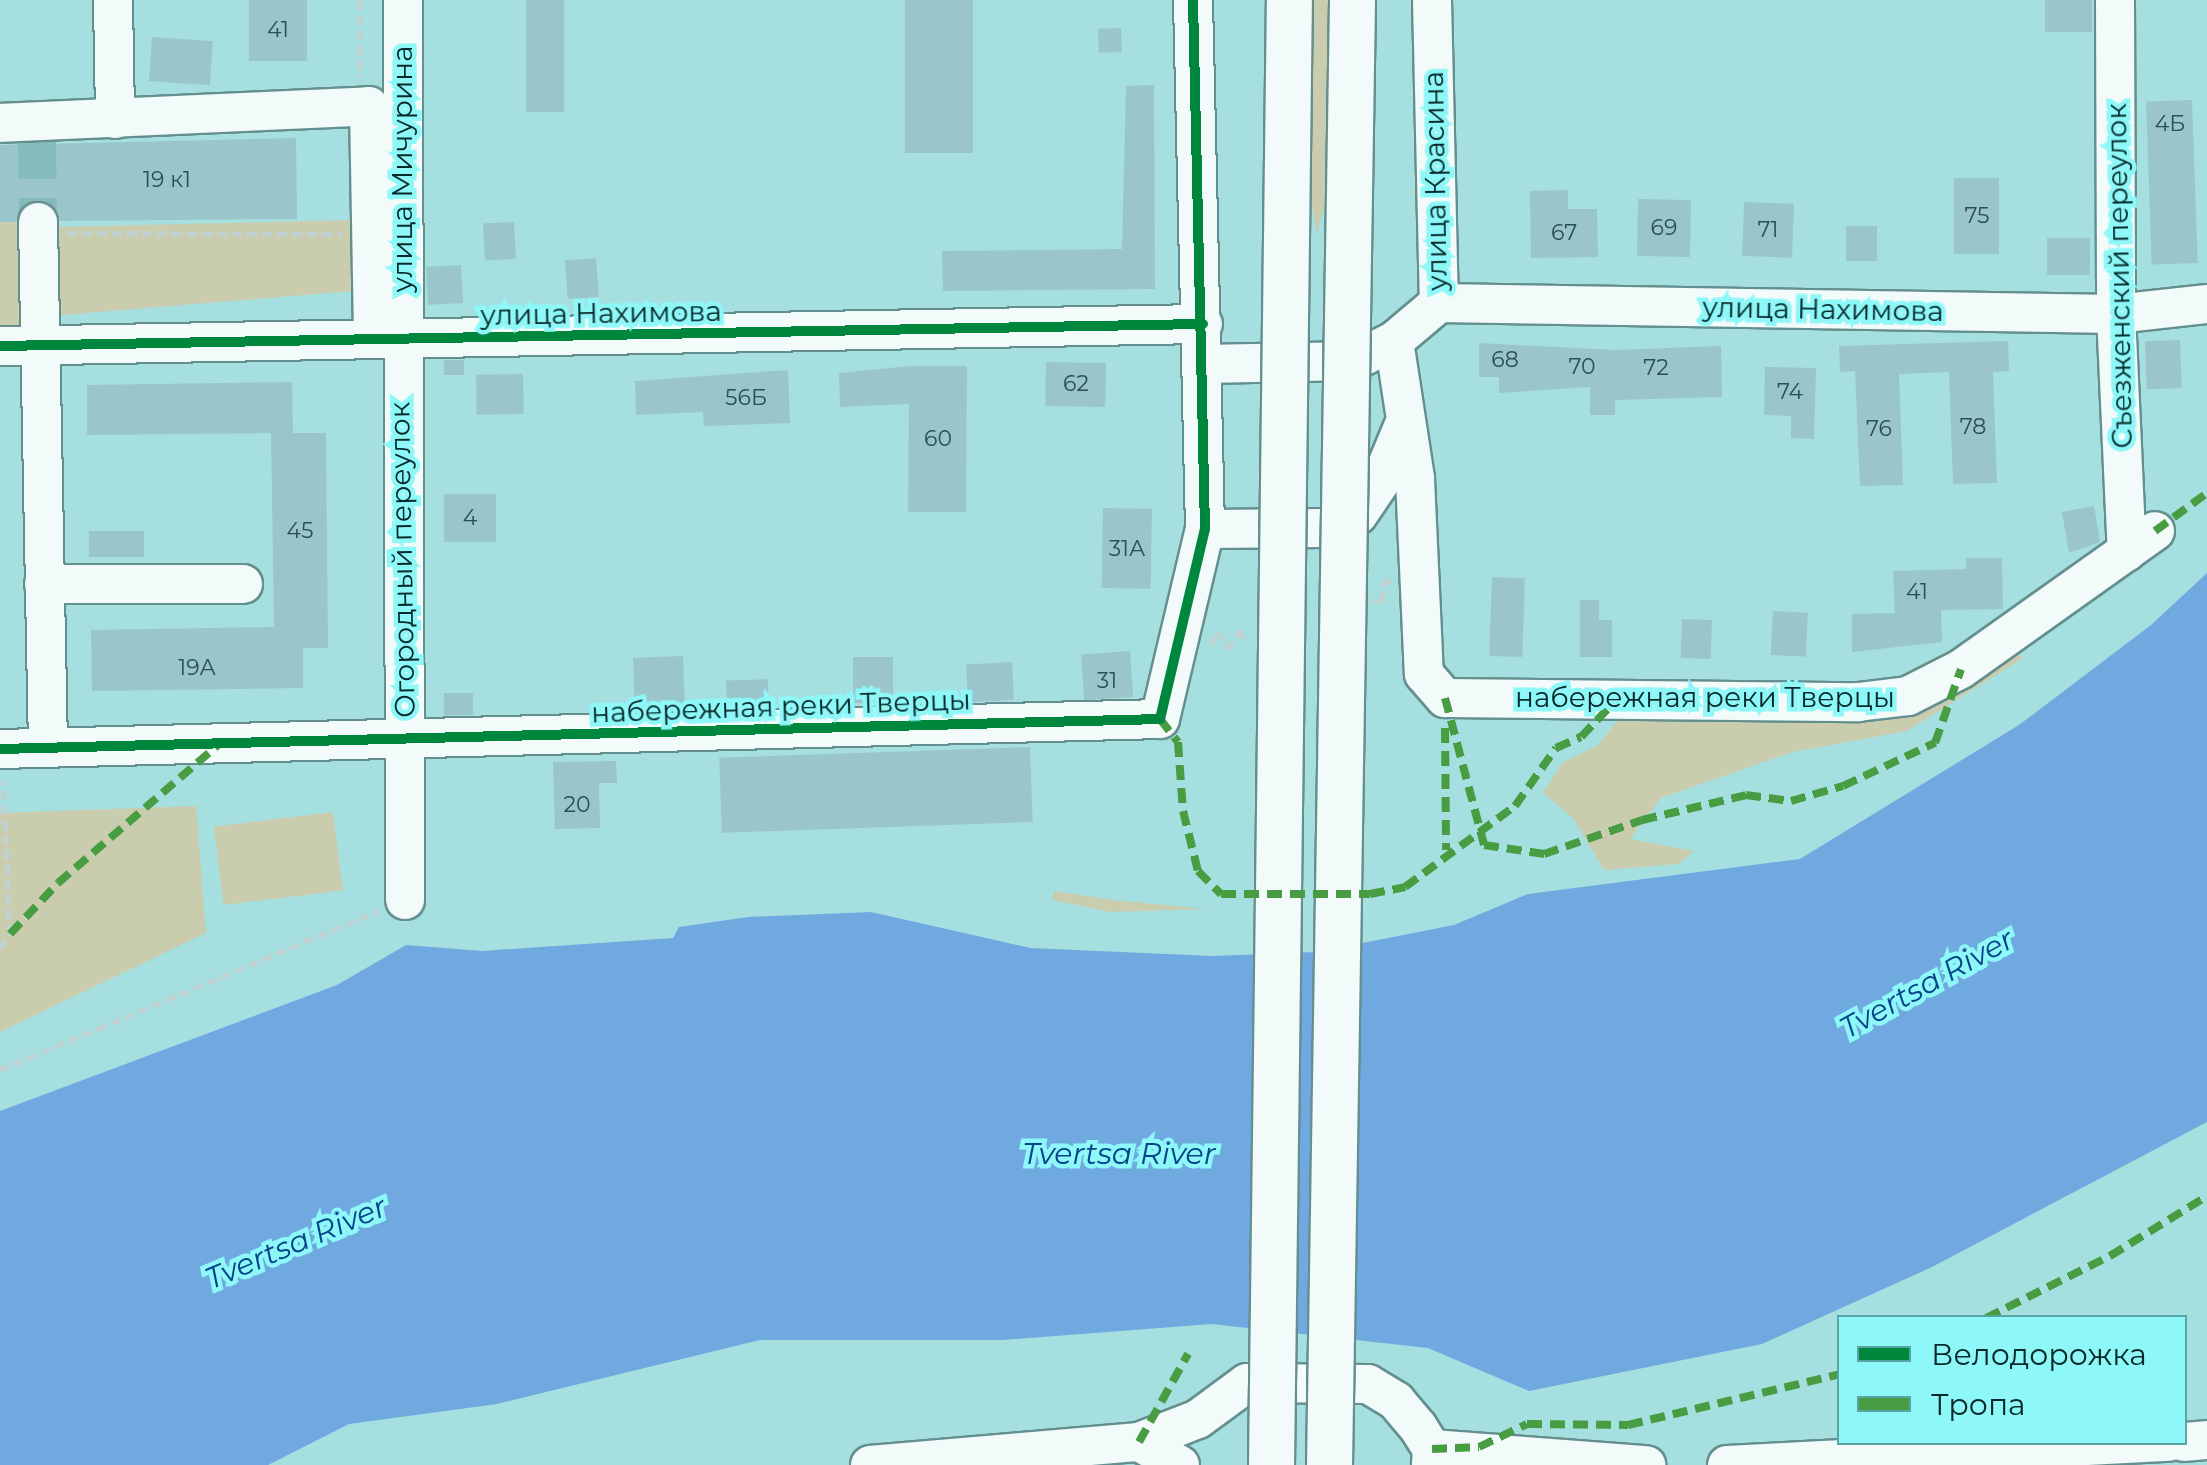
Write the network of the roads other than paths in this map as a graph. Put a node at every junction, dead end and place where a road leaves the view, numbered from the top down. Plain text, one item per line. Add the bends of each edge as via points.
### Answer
1 (113, 0) edge
2 (402, 0) edge
3 (1193, 0) edge
4 (1288, 0) edge
5 (1352, 0) edge
6 (1432, 0) edge
7 (2114, 0) edge
8 (115, 119) junction
9 (24, 129) edge
10 (38, 227) tunnel mouth
11 (1439, 303) junction
12 (2207, 304) edge
13 (2116, 314) junction
14 (1203, 324) junction
15 (387, 339) junction
16 (1394, 342) junction
17 (0, 346) edge
18 (39, 346) junction
19 (1204, 364) junction
20 (1403, 427) junction
21 (1206, 529) junction
22 (2141, 541) joint
23 (44, 584) junction
24 (243, 584) dead end
25 (404, 738) junction
26 (48, 748) junction
27 (1, 749) edge
28 (405, 900) road end
29 (2110, 1445) edge
30 (1432, 1457) edge
31 (1164, 1458) edge
32 (870, 1465) edge
33 (1270, 1465) edge
34 (1328, 1465) edge
35 (1646, 1465) edge
36 (1727, 1465) edge

1 - 8 street
2 - 15 street, улица Мичурина
3 - 14 street
4 - 33 main road, bridge
5 - 34 main road, bridge
6 - 11 street, улица Красина
7 - 13 street, Съезженский переулок
8 - 9 street
8 - 15 street via 369,106
10 - 18 street
11 - 13 street, улица Нахимова
11 - 16 street, улица Красина
12 - 13 street, улица Нахимова
13 - 22 street, Съезженский переулок
14 - 15 street, улица Нахимова
14 - 19 street
15 - 18 street, улица Нахимова
15 - 25 street, Огородный переулок
16 - 19 street, улица Красина via 1354,361
16 - 20 street
17 - 18 street, улица Нахимова
18 - 23 street
19 - 21 street
20 - 21 street via 1358,515 1324,528
20 - 22 street, набережная реки Тверцы via 1421,547 1424,674 1445,698 1858,702 1908,696 1961,670
21 - 25 street, набережная реки Тверцы via 1160,718
23 - 24 street
23 - 26 street
25 - 26 street, набережная реки Тверцы
25 - 28 street, Огородный переулок
26 - 27 street, набережная реки Тверцы
29 - 36 street
30 - 31 street via 1396,1401 1368,1384 1247,1383 1198,1418
30 - 35 street
31 - 32 street

